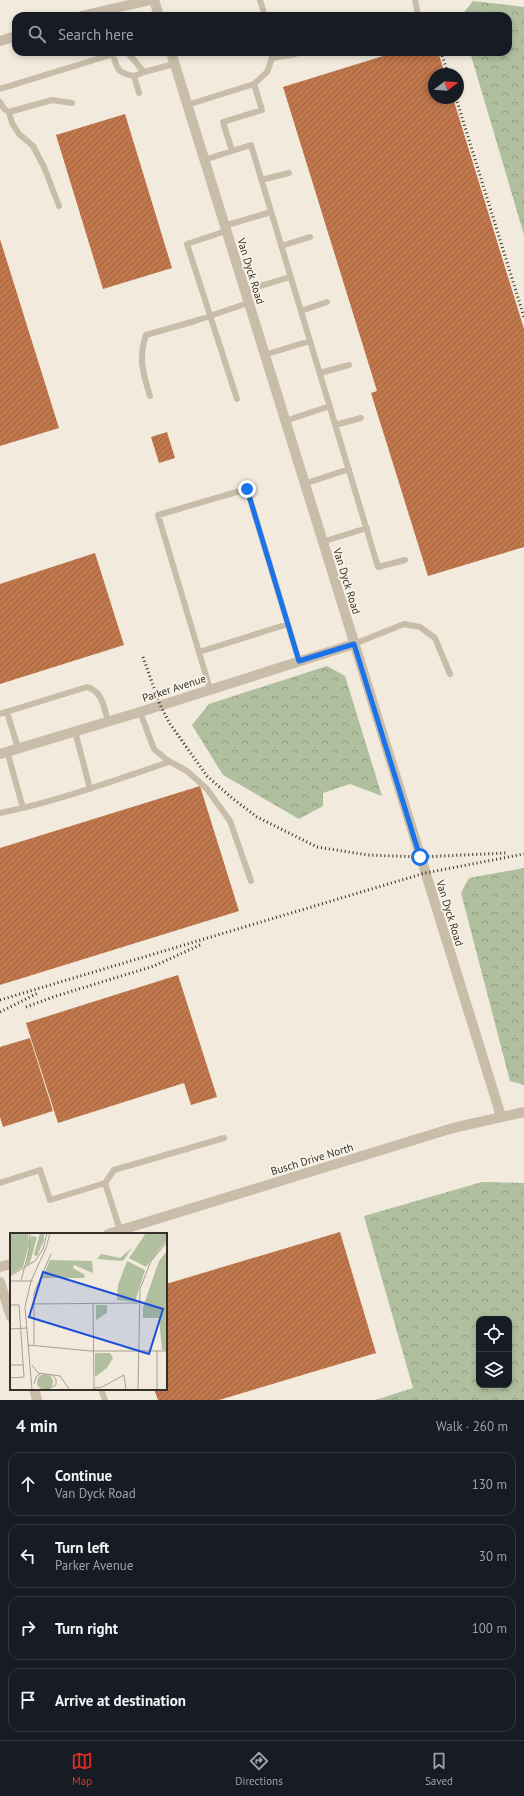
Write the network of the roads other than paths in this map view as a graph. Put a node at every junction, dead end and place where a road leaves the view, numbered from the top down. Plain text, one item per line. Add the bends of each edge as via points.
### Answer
1 (151, 0) edge
2 (154, 0) edge
3 (260, 0) edge
4 (415, 0) edge
5 (98, 12) edge
6 (158, 12) edge
7 (264, 12) edge
8 (417, 12) edge
9 (12, 37) edge
10 (0, 41) edge
11 (107, 56) edge
12 (114, 56) edge
13 (131, 56) edge
14 (171, 56) edge
15 (272, 56) edge
16 (174, 64) junction
17 (144, 72) junction
18 (134, 76) junction
19 (254, 84) junction
20 (0, 89) edge
21 (139, 93) dead end
22 (0, 102) edge
23 (72, 103) dead end
24 (187, 105) junction
25 (8, 112) junction
26 (232, 151) junction
27 (204, 160) junction
28 (289, 173) dead end
29 (261, 180) junction
30 (59, 206) dead end
31 (271, 212) junction
32 (225, 228) junction
33 (310, 237) dead end
34 (281, 246) junction
35 (290, 277) junction
36 (244, 291) junction
37 (327, 302) dead end
38 (248, 303) junction
39 (301, 311) junction
40 (210, 316) junction
41 (310, 341) junction
42 (264, 355) junction
43 (349, 365) dead end
44 (320, 373) junction
45 (150, 396) dead end
46 (237, 399) dead end
47 (330, 406) junction
48 (360, 418) dead end
49 (285, 421) junction
50 (335, 425) junction
51 (349, 469) junction
52 (304, 484) junction
53 (366, 528) junction
54 (322, 542) junction
55 (405, 560) dead end
56 (288, 624) junction
57 (354, 644) junction
58 (199, 652) junction
59 (299, 661) junction
60 (450, 674) dead end
61 (210, 689) junction
62 (7, 712) junction
63 (140, 712) junction
64 (0, 714) edge
65 (108, 721) junction
66 (75, 731) junction
67 (18, 748) junction
68 (4, 752) edge
69 (169, 762) junction
70 (90, 789) junction
71 (23, 808) junction
72 (0, 813) edge
73 (251, 881) dead end
74 (524, 1112) edge
75 (501, 1116) junction
76 (224, 1138) dead end
77 (0, 1183) edge
78 (104, 1183) junction
79 (120, 1230) junction
80 (111, 1233) edge
81 (10, 1264) edge
82 (0, 1267) edge
83 (0, 1282) edge
84 (10, 1314) edge
85 (34, 1390) edge
86 (101, 1390) edge
87 (37, 1400) edge
88 (105, 1400) edge

1 - 5 street
2 - 6 street
3 - 7 lane
4 - 8 lane
9 - 10 street
11 - 20 lane
12 - 18 lane via 122,74
13 - 17 lane
14 - 16 street, Van Dyck Road
15 - 19 lane via 267,72
16 - 17 lane
16 - 24 street, Van Dyck Road
17 - 18 lane
18 - 21 lane
19 - 24 lane
19 - 26 lane via 262,110 223,122
22 - 25 lane
23 - 25 lane via 52,100
24 - 27 street, Van Dyck Road
25 - 30 lane via 19,134 33,146
26 - 27 lane
26 - 29 lane via 251,145
27 - 32 street, Van Dyck Road
28 - 29 lane
29 - 31 lane
31 - 32 lane
31 - 34 lane
32 - 36 street, Van Dyck Road
32 - 40 lane via 187,244
33 - 34 lane
34 - 35 lane
35 - 36 lane
35 - 39 lane
36 - 38 street, Van Dyck Road
37 - 39 lane
38 - 40 lane
38 - 42 street, Van Dyck Road
39 - 41 lane
40 - 45 lane via 146,335 142,347 141,367
40 - 46 lane
41 - 42 lane
41 - 44 lane
42 - 49 street, Van Dyck Road
43 - 44 lane
44 - 47 lane
47 - 49 lane
47 - 50 lane
48 - 50 lane
49 - 52 street, Van Dyck Road
50 - 51 lane
51 - 52 lane
51 - 53 lane
52 - 54 street, Van Dyck Road
53 - 54 lane
53 - 55 lane via 378,567
54 - 57 street, Van Dyck Road
56 - 58 lane
56 - 58 lane via 247,489 158,515
56 - 59 lane
57 - 59 street, Parker Avenue
57 - 60 lane via 404,624 420,627 435,638
57 - 75 street, Van Dyck Road
58 - 61 lane
59 - 61 street, Parker Avenue
61 - 63 street, Parker Avenue
62 - 64 lane
62 - 65 lane via 87,687 95,689 100,695
62 - 67 lane
63 - 65 street, Parker Avenue
63 - 69 lane via 154,749
65 - 66 street, Parker Avenue
66 - 67 street, Parker Avenue
66 - 70 lane
67 - 68 street, Parker Avenue
68 - 71 lane
69 - 70 lane
69 - 73 lane via 187,771 207,789 230,821
70 - 71 lane
71 - 72 lane
74 - 75 street, Busch Drive North
75 - 79 street, Busch Drive North via 453,1128
76 - 78 lane via 114,1170
77 - 78 lane via 40,1170 50,1200
78 - 79 lane
79 - 80 street, Busch Drive North
81 - 82 street
83 - 84 street
85 - 87 street
86 - 88 lane

